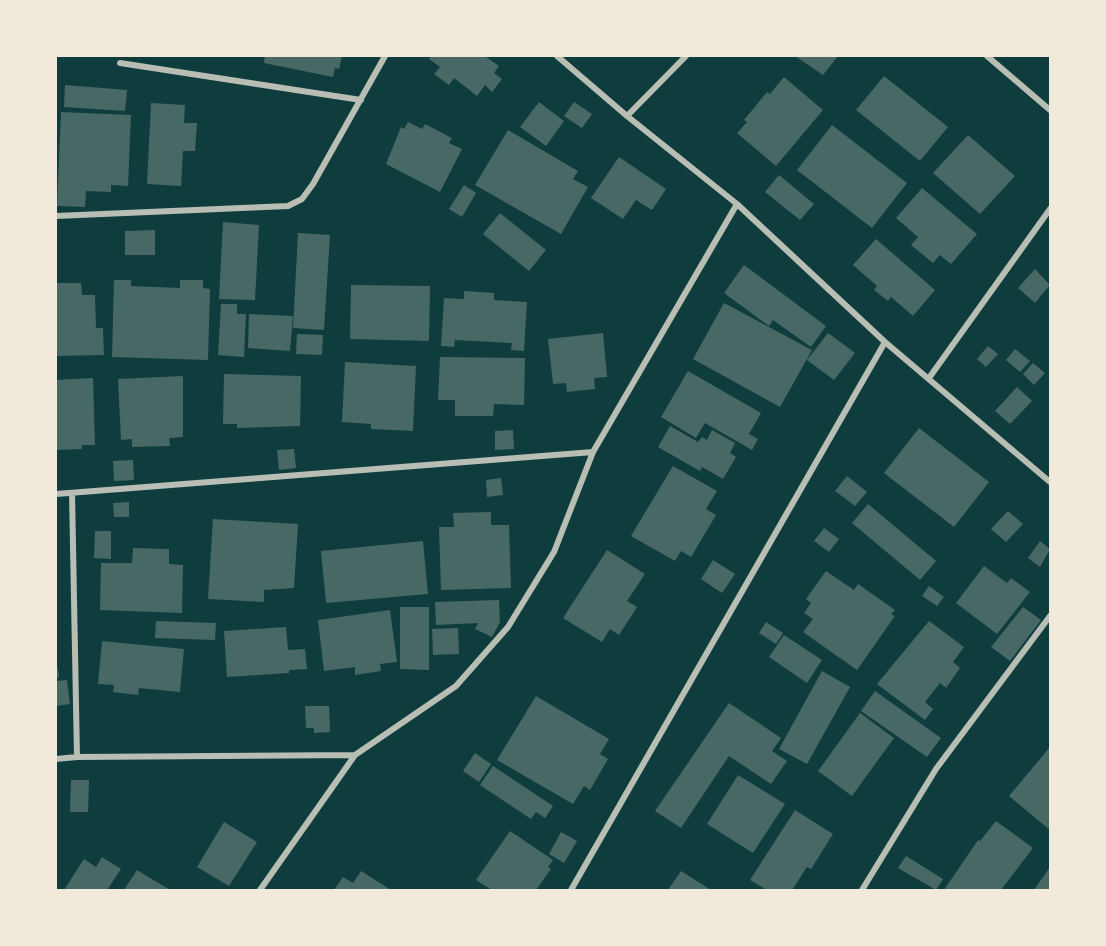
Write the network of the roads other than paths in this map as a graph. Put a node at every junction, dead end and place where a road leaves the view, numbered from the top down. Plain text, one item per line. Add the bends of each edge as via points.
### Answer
1 (385, 56) edge
2 (556, 56) edge
3 (686, 56) edge
4 (987, 56) edge
5 (120, 63) dead end
6 (361, 100) junction
7 (1050, 110) edge
8 (627, 116) junction
9 (737, 204) junction
10 (1050, 209) edge
11 (56, 216) edge
12 (885, 342) junction
13 (929, 378) junction
14 (593, 452) junction
15 (1050, 482) edge
16 (72, 493) junction
17 (56, 494) edge
18 (1050, 616) edge
19 (355, 754) junction
20 (77, 757) junction
21 (56, 759) edge
22 (260, 891) edge
23 (571, 891) edge
24 (862, 891) edge

1 - 6 street
2 - 8 street
3 - 8 street
4 - 7 street
5 - 6 street
6 - 11 street via 313,184 302,199 288,206
8 - 9 street
9 - 12 street
9 - 14 street
10 - 13 street
12 - 13 street
12 - 23 street
13 - 15 street
14 - 16 street
14 - 19 street via 554,552 508,627 456,686
16 - 17 street
16 - 20 street
18 - 24 street via 936,769
19 - 20 street
19 - 22 street
20 - 21 street

